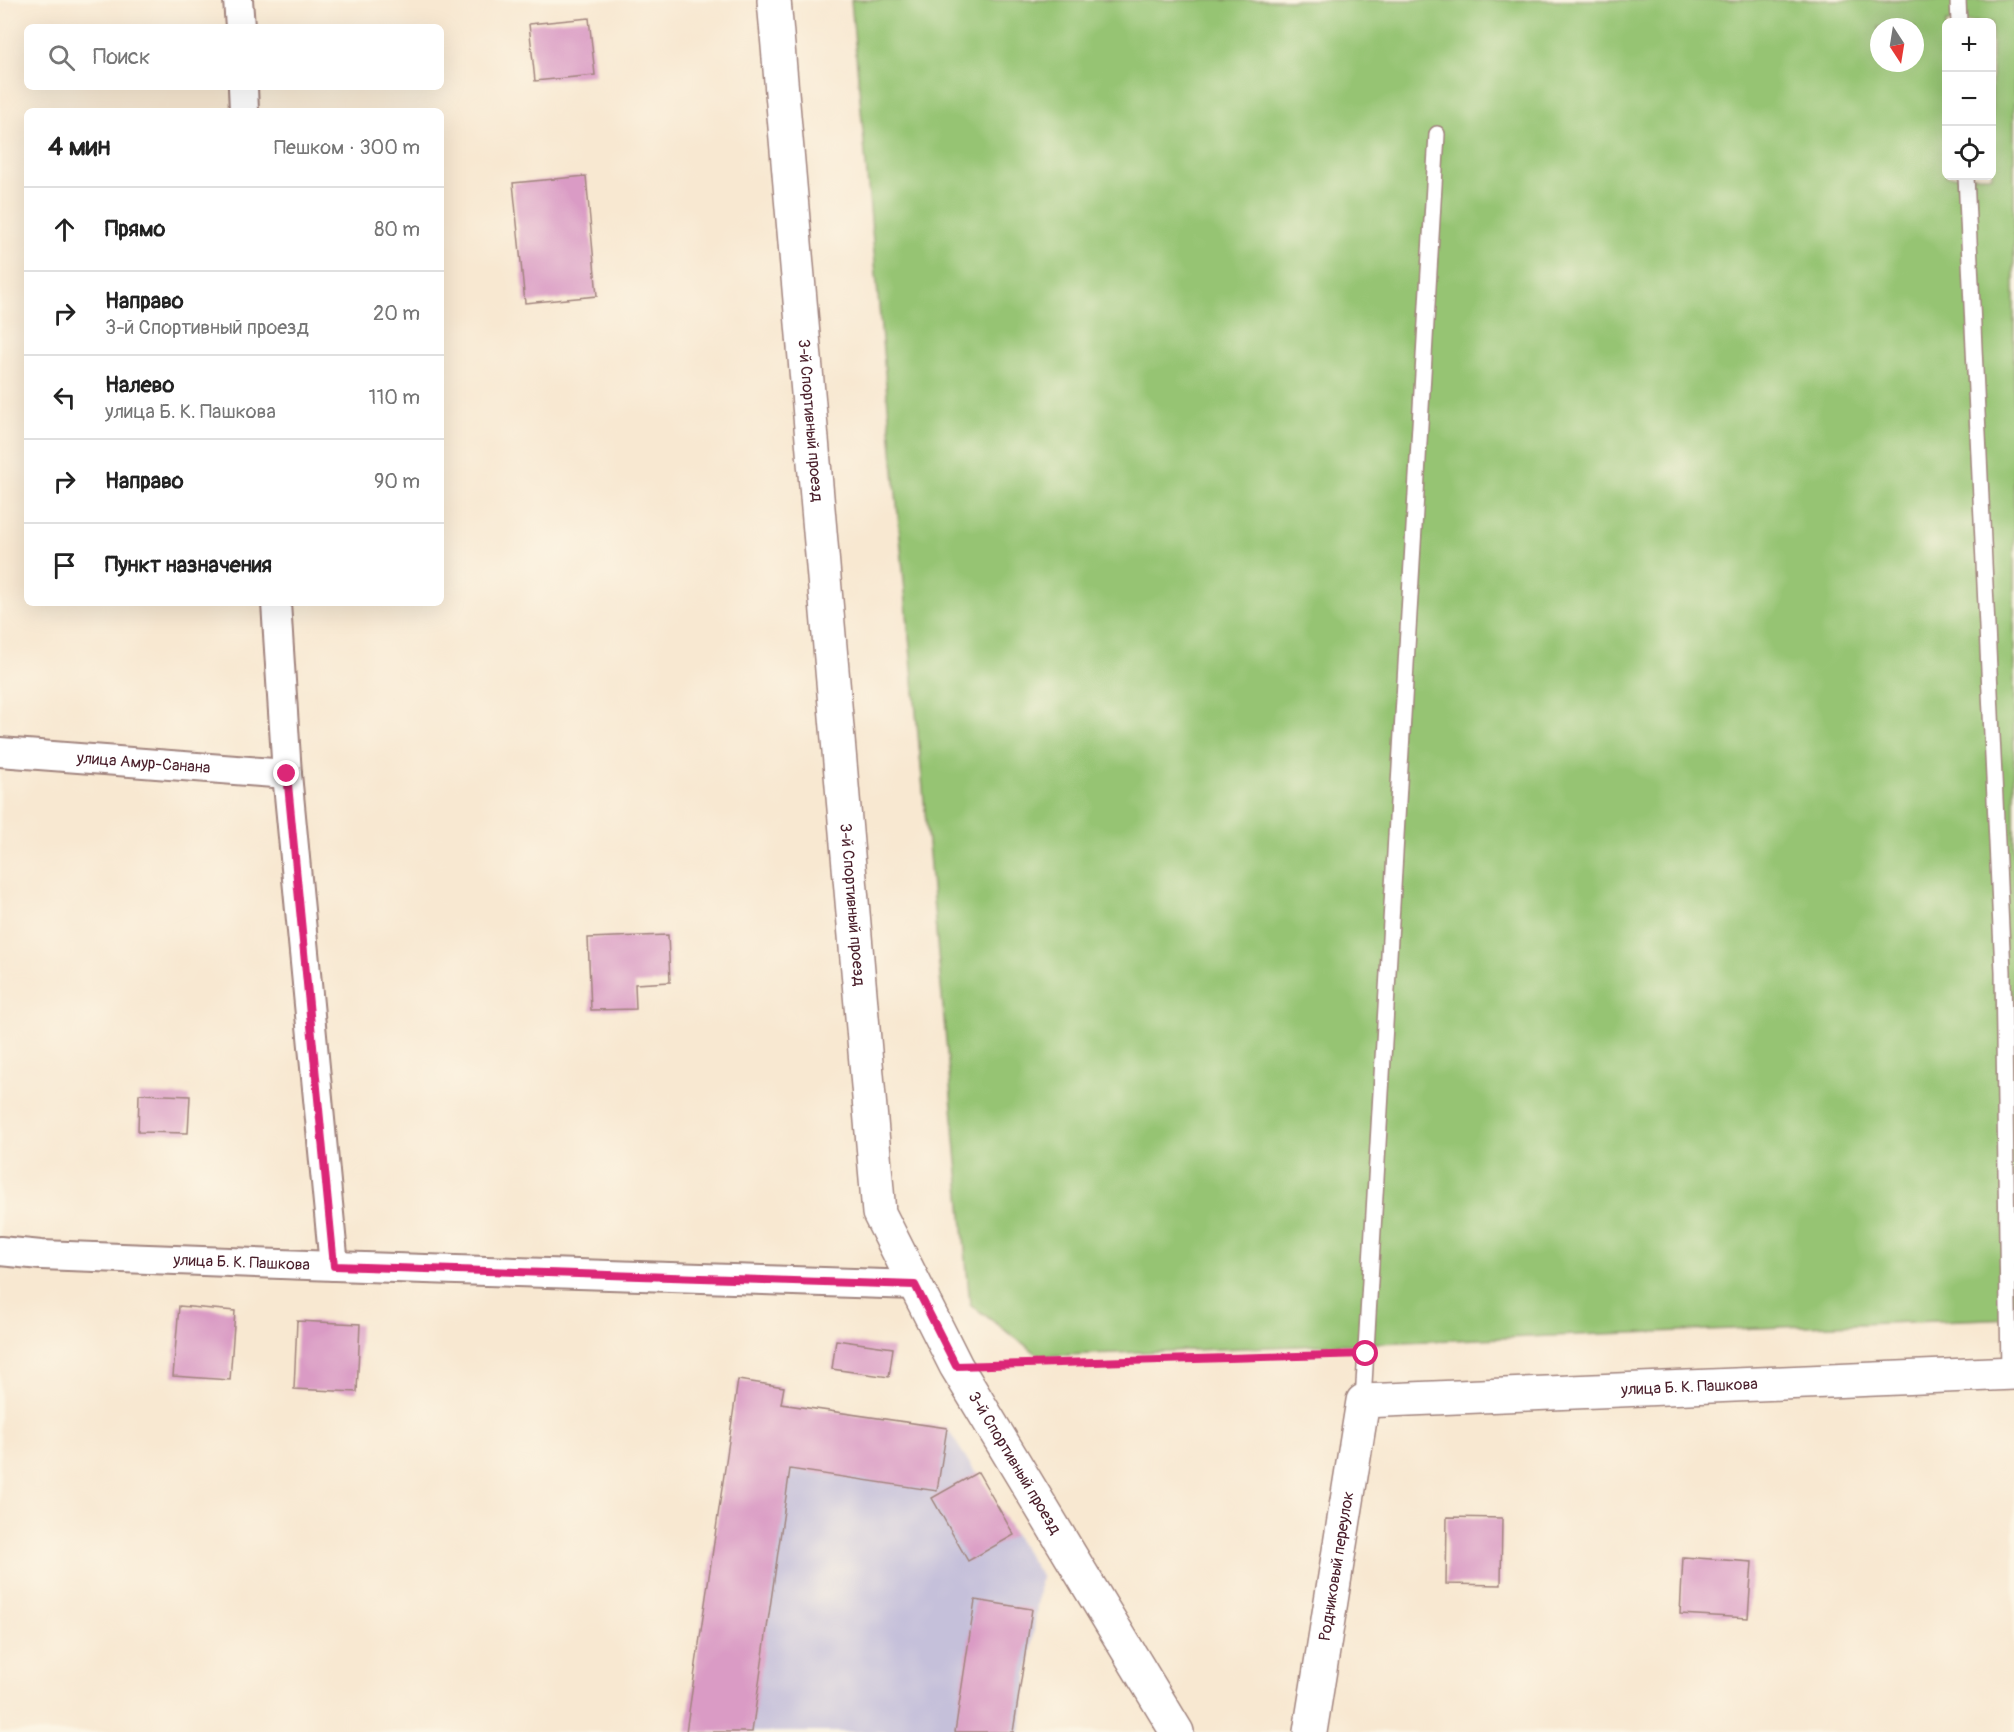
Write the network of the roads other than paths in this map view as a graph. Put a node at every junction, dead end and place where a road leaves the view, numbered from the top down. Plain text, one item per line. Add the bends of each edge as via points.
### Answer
1 (238, 0) edge
2 (774, 0) edge
3 (1958, 0) edge
4 (1959, 18) edge
5 (240, 24) edge
6 (243, 90) edge
7 (244, 108) edge
8 (1437, 134) dead end
9 (1966, 180) edge
10 (276, 606) edge
11 (0, 752) edge
12 (287, 774) junction
13 (0, 1251) edge
14 (334, 1266) junction
15 (915, 1285) junction
16 (2012, 1373) edge
17 (1363, 1401) junction
18 (1177, 1732) edge
19 (1311, 1732) edge

1 - 5 street
2 - 15 street, 3-й Спортивный проезд via 879,1213
3 - 4 lane
6 - 7 street
8 - 17 lane
9 - 16 lane via 2003,971
10 - 12 street
11 - 12 street, улица Амур-Санана
12 - 14 street
13 - 14 street, улица Б. К. Пашкова
14 - 15 street, улица Б. К. Пашкова
15 - 18 street, 3-й Спортивный проезд via 956,1366
16 - 17 street, улица Б. К. Пашкова
17 - 19 street, Родниковый переулок

